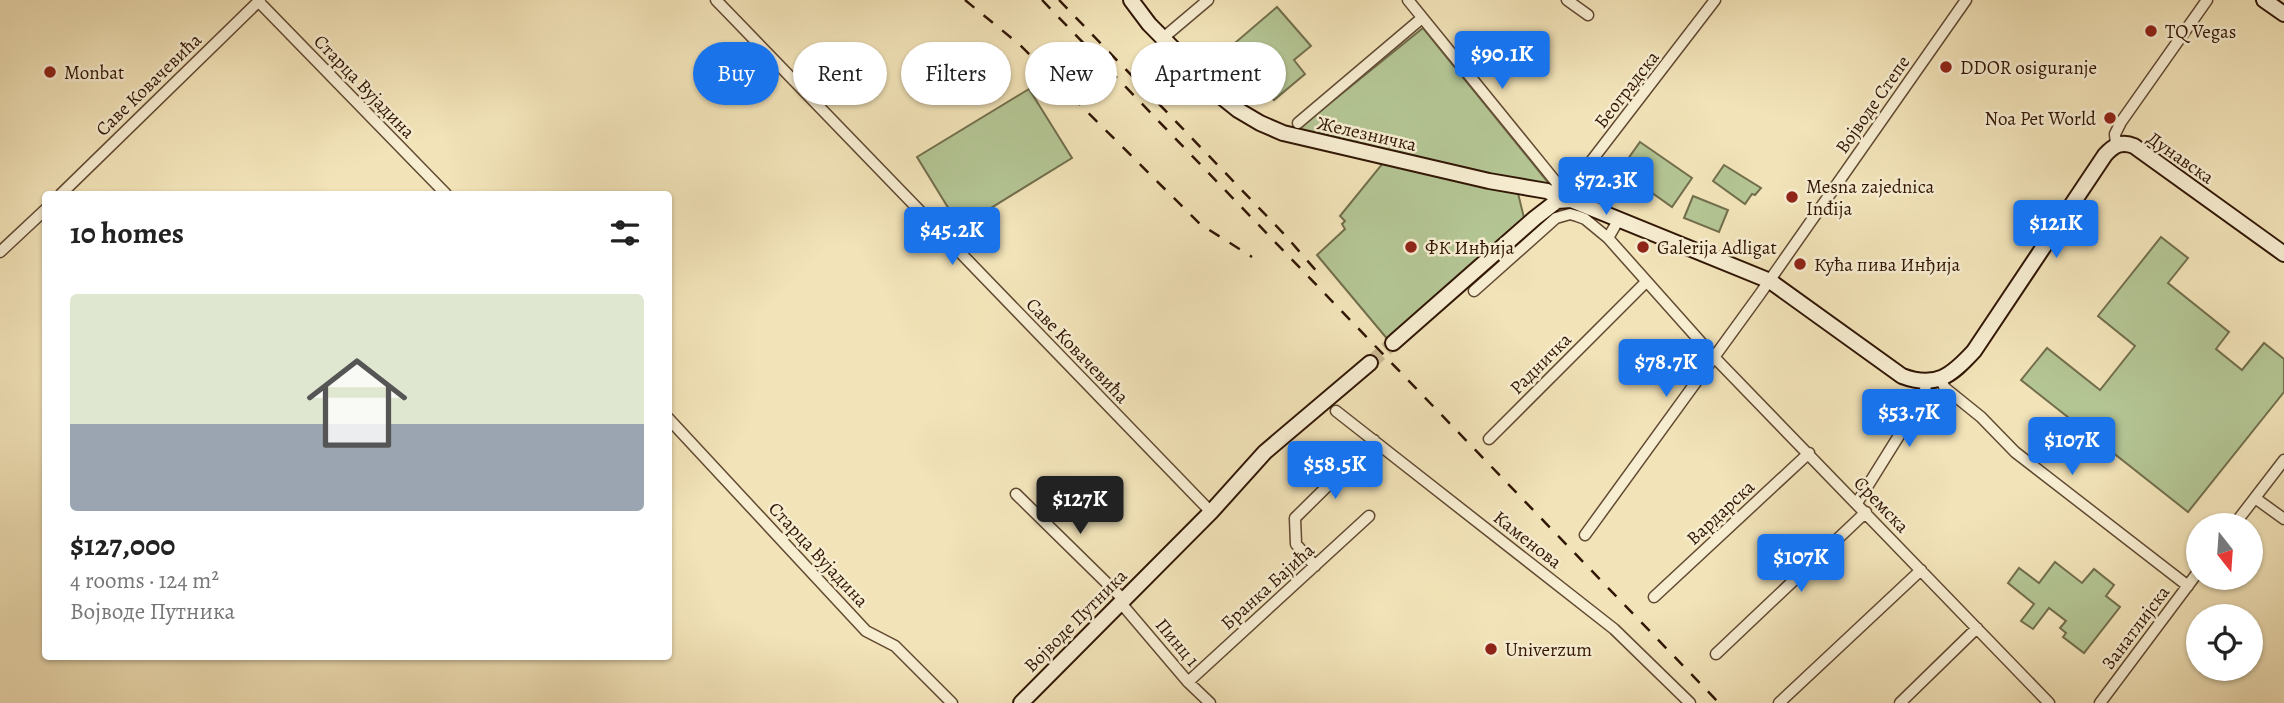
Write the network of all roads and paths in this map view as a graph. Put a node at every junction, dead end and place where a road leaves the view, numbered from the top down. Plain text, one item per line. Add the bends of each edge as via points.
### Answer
1 (716, 0) edge
2 (1131, 0) edge
3 (1208, 0) edge
4 (1408, 0) edge
5 (1567, 0) edge
6 (1715, 0) edge
7 (1966, 0) edge
8 (2207, 0) edge
9 (2264, 0) edge
10 (259, 1) edge
11 (2284, 14) edge
12 (1588, 15) dead end
13 (1422, 18) junction
14 (1163, 38) junction
15 (1298, 123) dead end
16 (2116, 145) junction
17 (1528, 187) junction
18 (64, 191) edge
19 (443, 191) edge
20 (1562, 200) junction
21 (42, 213) edge
22 (1535, 218) junction
23 (1619, 219) junction
24 (1608, 238) junction
25 (0, 252) edge
26 (2284, 254) edge
27 (1770, 281) junction
28 (1646, 282) junction
29 (1474, 291) dead end
30 (1393, 343) tunnel mouth
31 (1715, 358) junction
32 (1370, 363) tunnel mouth
33 (1933, 381) junction
34 (1336, 411) dead end
35 (672, 422) edge
36 (1489, 439) dead end
37 (1374, 440) junction
38 (1809, 453) junction
39 (2284, 460) edge
40 (1016, 494) dead end
41 (2255, 498) junction
42 (1857, 503) junction
43 (1210, 512) junction
44 (1866, 512) junction
45 (2243, 513) edge
46 (1369, 516) dead end
47 (2284, 519) edge
48 (1585, 535) dead end
49 (1315, 566) junction
50 (1921, 570) junction
51 (2186, 584) edge
52 (2186, 589) edge
53 (1654, 597) dead end
54 (1122, 600) junction
55 (1977, 628) junction
56 (1716, 654) dead end
57 (1188, 681) junction
58 (952, 703) edge
59 (1021, 703) edge
60 (1210, 703) edge
61 (1690, 703) edge
62 (1779, 703) edge
63 (1900, 703) edge
64 (2049, 703) edge
65 (2100, 703) edge

1 - 43 street, Саве Ковачевића
2 - 14 main road, Железничка
3 - 14 street
4 - 13 street
5 - 12 street
6 - 20 street, Београдска
7 - 27 street, Војводе Степе
8 - 16 street via 2121,121
9 - 11 main road
10 - 18 street, Саве Ковачевића
10 - 19 street, Старца Вујадина
13 - 15 street
13 - 20 street via 1556,181
14 - 17 main road, Железничка via 1228,102 1283,133
16 - 26 main road, Дунавска via 2134,146
16 - 33 main road, Дунавска via 1975,351 1953,372
17 - 20 main road, Железничка
17 - 22 main road
20 - 22 main road
20 - 23 main road, Железничка
21 - 25 street
22 - 30 main road
23 - 24 street
23 - 27 main road, Железничка
24 - 28 street, Сремска
24 - 29 street, Сремска via 1585,219 1564,215
27 - 31 street, Војводе Степе
27 - 33 main road via 1902,376
28 - 31 street, Сремска
28 - 36 street, Радничка
31 - 38 street, Сремска
31 - 48 street, Војводе Степе
32 - 43 main road, Војводе Путника via 1265,452
33 - 42 street
33 - 51 street via 1981,417 2022,458
34 - 37 street, Каменова
35 - 58 street, Старца Вујадина via 866,631 895,646
37 - 49 street via 1295,518 1296,544
37 - 61 street, Каменова via 1614,628
38 - 42 street, Сремска
38 - 53 street, Вардарска
39 - 41 street
40 - 54 street, Пинц 1
41 - 45 street
41 - 47 street
42 - 44 street, Сремска
43 - 54 main road, Војводе Путника
44 - 50 street, Сремска
44 - 56 street
46 - 49 street, Бранка Бајића
49 - 57 street, Бранка Бајића
50 - 55 street, Сремска
50 - 62 street
52 - 65 street, Занатлијска
54 - 57 street, Пинц 1
54 - 59 main road, Војводе Путника
55 - 63 street
55 - 64 street, Сремска
57 - 60 street, Пинц 1

